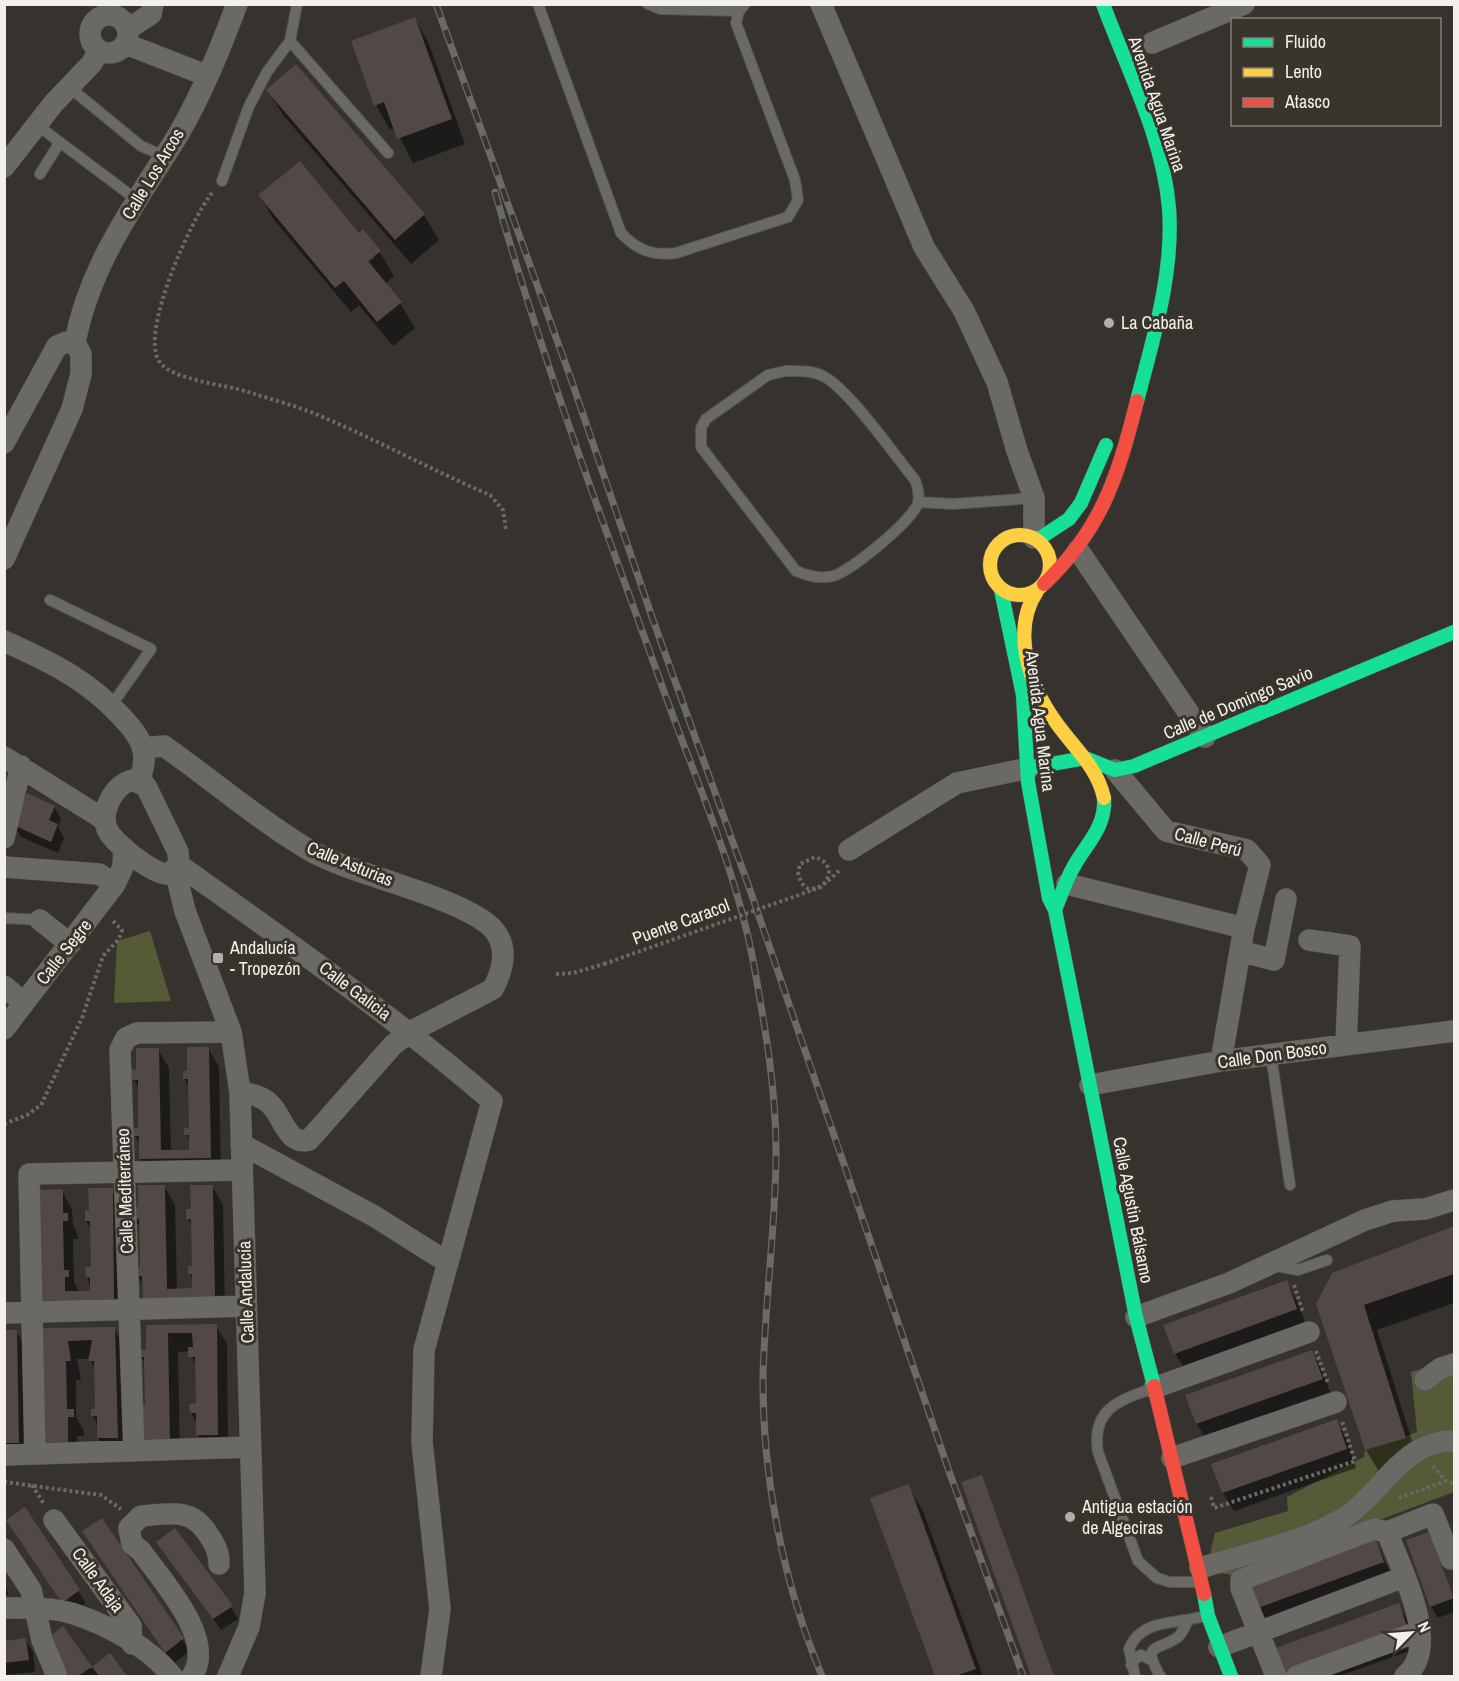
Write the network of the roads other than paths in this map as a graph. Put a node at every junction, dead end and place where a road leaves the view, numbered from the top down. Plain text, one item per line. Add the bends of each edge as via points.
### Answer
1 (153, 4) edge
2 (237, 4) edge
3 (297, 4) edge
4 (538, 4) edge
5 (648, 4) edge
6 (821, 4) edge
7 (1103, 4) edge
8 (1244, 4) edge
9 (742, 8) edge
10 (103, 10) edge
11 (127, 36) junction
12 (290, 41) junction
13 (1152, 43) dead end
14 (99, 50) junction
15 (208, 76) junction
16 (69, 87) junction
17 (37, 125) junction
18 (60, 142) junction
19 (388, 153) dead end
20 (164, 156) junction
21 (4, 167) edge
22 (40, 174) dead end
23 (222, 181) road end
24 (137, 200) junction
25 (75, 343) junction
26 (1109, 430) dead end
27 (7, 432) edge
28 (1034, 498) junction
29 (918, 502) junction
30 (1035, 539) junction
31 (1084, 558) junction
32 (4, 559) edge
33 (1041, 587) junction
34 (1001, 590) junction
35 (50, 600) dead end
36 (1455, 632) edge
37 (4, 641) edge
38 (111, 706) junction
39 (1205, 737) junction
40 (143, 748) junction
41 (1085, 758) junction
42 (13, 761) edge
43 (1029, 768) junction
44 (1115, 770) junction
45 (140, 781) junction
46 (105, 820) junction
47 (4, 838) edge
48 (124, 848) junction
49 (1086, 848) junction
50 (847, 857) road end
51 (1042, 857) junction
52 (4, 867) edge
53 (164, 868) junction
54 (118, 879) junction
55 (1067, 884) junction
56 (213, 889) junction
57 (1286, 899) dead end
58 (184, 906) junction
59 (1055, 910) junction
60 (4, 918) edge
61 (40, 920) joint
62 (1244, 928) junction
63 (1309, 940) dead end
64 (70, 944) junction
65 (1240, 951) junction
66 (4, 986) edge
67 (24, 1003) junction
68 (4, 1029) edge
69 (1455, 1031) edge
70 (231, 1032) junction
71 (410, 1032) junction
72 (1347, 1045) junction
73 (1271, 1055) junction
74 (1221, 1062) junction
75 (1090, 1085) junction
76 (240, 1092) junction
77 (241, 1144) junction
78 (242, 1170) junction
79 (124, 1172) junction
80 (1290, 1185) dead end
81 (1455, 1200) edge
82 (1327, 1260) dead end
83 (447, 1262) junction
84 (1268, 1264) junction
85 (246, 1306) junction
86 (129, 1310) junction
87 (32, 1312) junction
88 (4, 1313) edge
89 (1136, 1317) junction
90 (1309, 1332) dead end
91 (1455, 1364) edge
92 (1425, 1380) dead end
93 (1154, 1388) junction
94 (1336, 1402) dead end
95 (1455, 1441) edge
96 (250, 1448) junction
97 (134, 1451) junction
98 (35, 1454) junction
99 (4, 1455) edge
100 (1172, 1458) junction
101 (54, 1520) dead end
102 (1387, 1532) junction
103 (4, 1549) edge
104 (1455, 1556) edge
105 (219, 1564) dead end
106 (1201, 1575) junction
107 (1404, 1577) junction
108 (4, 1608) edge
109 (35, 1608) junction
110 (1209, 1616) junction
111 (1188, 1621) junction
112 (1420, 1631) junction
113 (1258, 1633) junction
114 (132, 1644) junction
115 (1219, 1647) junction
116 (1152, 1660) junction
117 (1131, 1665) junction
118 (57, 1677) edge
119 (172, 1677) edge
120 (192, 1677) edge
121 (228, 1677) edge
122 (431, 1677) edge
123 (1135, 1677) edge
124 (1160, 1677) edge
125 (1231, 1677) edge
126 (1276, 1677) edge
127 (1297, 1677) edge
128 (1405, 1677) edge

1 - 11 street via 151,14
2 - 15 street, Calle Los Arcos
3 - 12 lane
4 - 9 lane via 621,233 646,252 660,255 788,217 798,200 798,190 736,23
5 - 9 lane via 660,9
6 - 28 street via 924,247 964,311 997,382
7 - 31 street, Avenida Agua Marina via 1165,180 1167,260 1149,354 1122,460
8 - 13 street
10 - 11 street via 125,22
10 - 14 street via 93,23 90,38
11 - 14 street via 114,53
11 - 15 street
12 - 19 lane
12 - 23 lane via 249,106
14 - 16 street
15 - 20 street, Calle Los Arcos
16 - 17 street
16 - 20 lane via 141,146
17 - 18 lane
17 - 21 street
18 - 22 lane
18 - 24 lane
20 - 24 street, Calle Los Arcos
24 - 25 street, Calle Los Arcos via 99,264 80,316
25 - 27 street via 57,346
25 - 32 street, Calle Los Arcos via 81,354 81,374 72,409
26 - 30 street via 1104,453 1081,503 1069,519
28 - 29 lane via 953,504
28 - 30 street
29 - 29 lane via 915,480 839,387 822,375 804,371 768,375 714,413 701,428 701,447 706,456 796,571 809,576 835,575 847,569 904,523
30 - 33 street via 1048,553 1050,564
30 - 34 street via 1013,535 995,547 989,567
31 - 33 street, Avenida Agua Marina
31 - 39 street
33 - 34 street via 1016,596
33 - 41 street, Avenida Agua Marina via 1028,604 1023,633 1032,680 1055,721
34 - 43 street, Avenida Agua Marina via 1023,694
35 - 38 lane via 152,649
36 - 39 street, Calle de Domingo Savio
37 - 38 street via 68,670
38 - 40 street
39 - 44 street, Calle de Domingo Savio
40 - 45 street
40 - 71 street, Calle Asturias via 164,746 312,851 415,890 483,920 495,931 504,960 492,988
41 - 43 street
41 - 44 street
41 - 49 street via 1104,799 1104,819
42 - 46 street
42 - 47 street
43 - 50 street via 957,783
43 - 51 street, Avenida Agua Marina via 1028,782
44 - 62 street, Calle Perú via 1166,831 1247,850 1260,865
45 - 46 street via 128,781 114,792
45 - 53 street via 149,790 178,852
46 - 48 street via 112,837
48 - 53 street
48 - 54 street, Calle Segre
49 - 51 street via 1061,862
49 - 55 street
51 - 59 street, Avenida Agua Marina
52 - 54 street via 99,873
53 - 54 street via 132,867
53 - 56 street, Calle Galicia
53 - 58 street, Calle Andalucía
54 - 64 street, Calle Segre
55 - 59 street
55 - 62 street
56 - 58 street via 190,891
56 - 71 street, Calle Galicia
57 - 65 street via 1274,960
58 - 70 street, Calle Andalucía
59 - 75 street, Calle Agustin Bálsamo
60 - 61 lane
61 - 64 street
62 - 65 street, Calle Perú
63 - 72 street via 1350,946
64 - 67 street, Calle Segre
65 - 74 street, Calle Perú
66 - 67 street
67 - 68 street, Calle Segre
69 - 72 street, Calle Don Bosco
70 - 76 street, Calle Andalucía
70 - 79 street, Calle Mediterráneo via 143,1032 126,1038 120,1056
71 - 76 street via 393,1045 309,1140 291,1136 270,1104
71 - 83 street, Calle Galicia via 492,1101
72 - 73 street, Calle Don Bosco
73 - 74 street, Calle Don Bosco
73 - 80 lane
74 - 75 street, Calle Don Bosco
75 - 89 street, Calle Agustin Bálsamo
76 - 77 street, Calle Andalucía
77 - 78 street, Calle Andalucía
77 - 83 street via 374,1216
78 - 79 street
78 - 85 street, Calle Andalucía
79 - 86 street, Calle Mediterráneo
79 - 87 street via 29,1174
81 - 84 street via 1365,1220
82 - 84 lane via 1298,1270
83 - 122 street via 424,1350 422,1442 440,1609
84 - 89 street via 1229,1284
85 - 86 street
85 - 96 street, Calle Andalucía
86 - 87 street
86 - 97 street, Calle Mediterráneo
87 - 88 street
87 - 98 street
89 - 93 street, Calle Agustin Bálsamo
90 - 93 street
91 - 92 street
93 - 100 street, Calle Agustin Bálsamo
93 - 106 lane via 1125,1398 1104,1414 1096,1439 1098,1452 1142,1566 1170,1582
94 - 100 street
95 - 106 street via 1425,1446 1397,1465 1348,1515 1318,1532
96 - 97 street
96 - 121 street, Calle Andalucía via 255,1593 249,1627
97 - 98 street
98 - 99 street
100 - 106 street, Calle Agustin Bálsamo
101 - 114 street, Calle Adaja via 131,1626
102 - 104 street via 1433,1514 1451,1559
102 - 107 street
102 - 113 street via 1374,1529 1243,1578 1240,1585
103 - 109 street via 31,1590
105 - 120 street via 219,1550 203,1526 190,1516 141,1516 132,1522 128,1533 132,1544 193,1625 198,1646
106 - 110 street, Calle Agustin Bálsamo
107 - 112 street via 1420,1618
107 - 113 street
108 - 109 street
109 - 114 street via 73,1613
109 - 118 street via 42,1640
110 - 111 lane
110 - 115 street, Calle Agustin Bálsamo
111 - 116 lane via 1179,1636 1155,1647
111 - 117 lane via 1174,1620 1137,1635 1129,1649
112 - 127 street
112 - 128 street via 1420,1649
113 - 115 street
113 - 126 street
114 - 119 street via 157,1660
115 - 125 street, Calle Agustin Bálsamo
116 - 117 lane via 1142,1656
116 - 124 lane
117 - 123 lane

